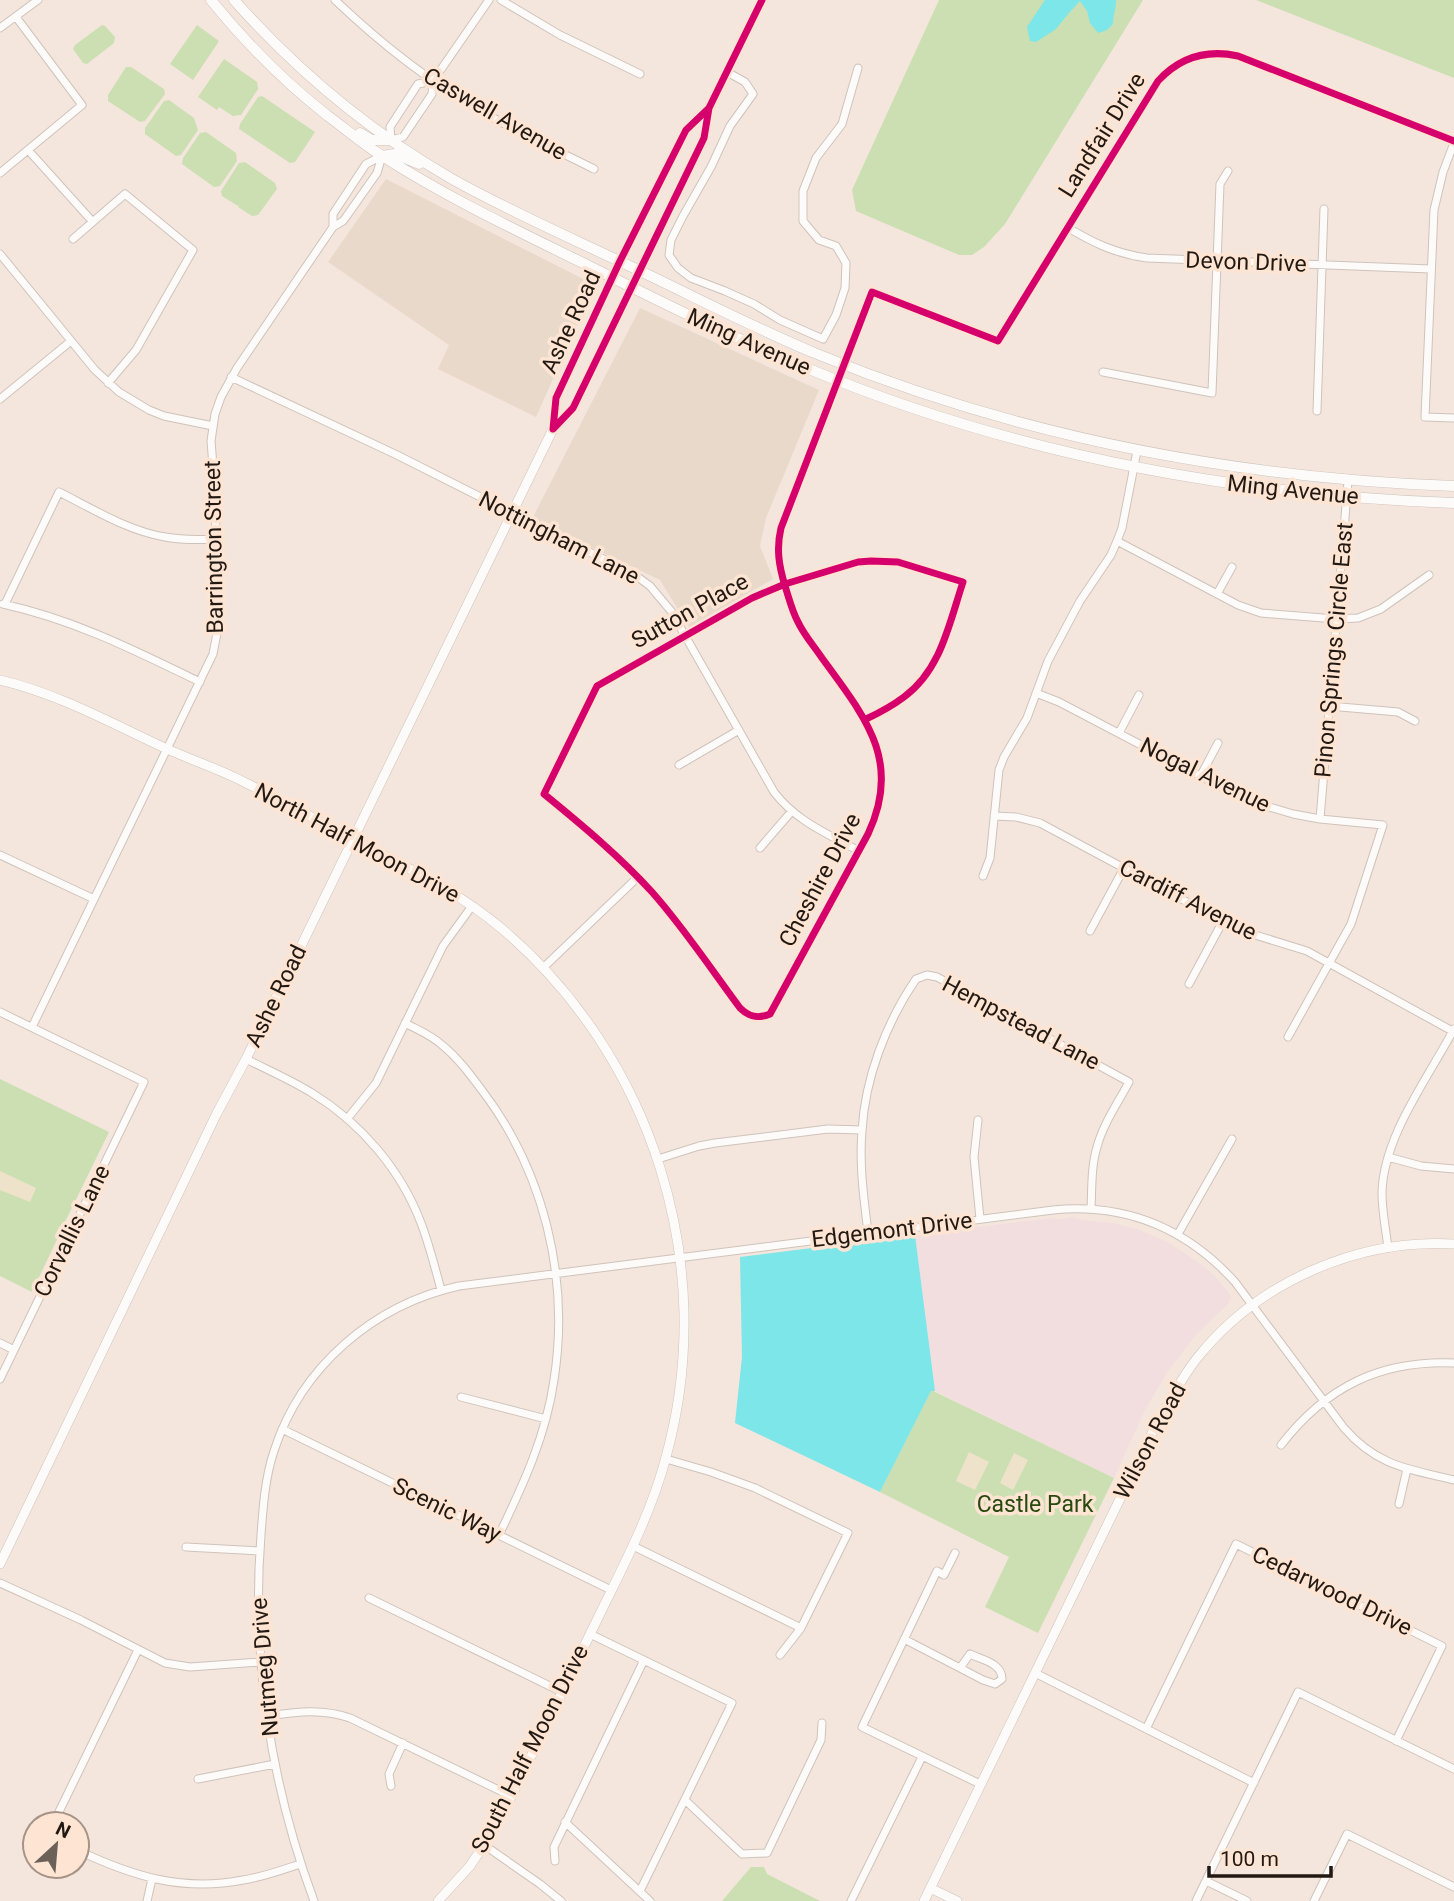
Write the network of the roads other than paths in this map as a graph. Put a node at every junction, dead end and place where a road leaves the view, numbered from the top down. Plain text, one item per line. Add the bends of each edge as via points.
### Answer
1 (38, 0) edge
2 (211, 0) edge
3 (234, 0) edge
4 (335, 0) edge
5 (489, 0) edge
6 (501, 0) edge
7 (762, 0) edge
8 (16, 17) junction
9 (0, 28) edge
10 (858, 68) dead end
11 (727, 72) junction
12 (640, 74) dead end
13 (433, 81) junction
14 (709, 108) junction
15 (328, 116) junction
16 (391, 140) junction
17 (1454, 142) edge
18 (28, 150) junction
19 (382, 156) junction
20 (594, 169) dead end
21 (1228, 171) dead end
22 (0, 173) edge
23 (452, 178) junction
24 (1324, 209) dead end
25 (92, 221) junction
26 (333, 227) junction
27 (1067, 227) junction
28 (73, 239) dead end
29 (0, 254) edge
30 (621, 261) junction
31 (1217, 261) junction
32 (1322, 265) junction
33 (1431, 269) junction
34 (640, 270) junction
35 (613, 278) junction
36 (630, 287) junction
37 (71, 341) junction
38 (998, 341) joint
39 (845, 365) junction
40 (1103, 372) dead end
41 (232, 377) junction
42 (839, 381) junction
43 (108, 383) junction
44 (0, 399) edge
45 (1317, 411) dead end
46 (1454, 418) edge
47 (213, 426) junction
48 (553, 429) junction
49 (1137, 451) junction
50 (1135, 467) junction
51 (1348, 481) junction
52 (1454, 486) edge
53 (1348, 497) junction
54 (1454, 503) edge
55 (512, 513) junction
56 (215, 539) junction
57 (1118, 541) junction
58 (1232, 567) dead end
59 (1429, 575) dead end
60 (785, 584) junction
61 (1217, 594) junction
62 (2, 603) edge
63 (1336, 619) junction
64 (685, 636) junction
65 (0, 680) edge
66 (200, 681) junction
67 (1036, 693) junction
68 (1139, 695) dead end
69 (1329, 706) junction
70 (866, 719) junction
71 (1415, 721) dead end
72 (739, 730) junction
73 (1119, 733) junction
74 (1218, 743) dead end
75 (167, 749) junction
76 (679, 765) dead end
77 (1200, 777) junction
78 (791, 812) junction
79 (994, 816) junction
80 (1320, 820) junction
81 (353, 839) junction
82 (760, 848) dead end
83 (859, 851) junction
84 (0, 855) edge
85 (1124, 868) junction
86 (984, 876) dead end
87 (638, 877) junction
88 (94, 899) junction
89 (472, 906) junction
90 (1223, 921) junction
91 (1090, 931) dead end
92 (1329, 963) junction
93 (543, 968) junction
94 (1189, 984) dead end
95 (0, 1012) edge
96 (405, 1023) junction
97 (32, 1027) junction
98 (1454, 1031) edge
99 (1288, 1037) dead end
100 (246, 1059) junction
101 (347, 1119) junction
102 (978, 1120) dead end
103 (862, 1130) junction
104 (1231, 1139) dead end
105 (1388, 1157) junction
106 (658, 1159) junction
107 (1454, 1169) edge
108 (1091, 1209) junction
109 (980, 1219) junction
110 (869, 1233) junction
111 (1178, 1234) junction
112 (1454, 1244) edge
113 (1388, 1248) junction
114 (681, 1257) junction
115 (556, 1273) junction
116 (441, 1290) junction
117 (1253, 1306) junction
118 (0, 1343) edge
119 (14, 1350) junction
120 (1454, 1363) edge
121 (0, 1379) edge
122 (461, 1397) dead end
123 (1324, 1400) junction
124 (546, 1419) junction
125 (282, 1429) junction
126 (1281, 1445) dead end
127 (666, 1459) junction
128 (1407, 1469) junction
129 (1454, 1480) edge
130 (1399, 1503) dead end
131 (499, 1535) junction
132 (633, 1546) junction
133 (186, 1547) dead end
134 (260, 1551) junction
135 (955, 1553) dead end
136 (0, 1564) edge
137 (0, 1583) edge
138 (611, 1590) junction
139 (369, 1598) dead end
140 (801, 1628) junction
141 (590, 1634) junction
142 (904, 1639) junction
143 (138, 1650) junction
144 (780, 1655) dead end
145 (644, 1660) junction
146 (261, 1662) junction
147 (960, 1668) junction
148 (1035, 1673) junction
149 (562, 1692) junction
150 (267, 1716) junction
151 (822, 1723) dead end
152 (1146, 1729) junction
153 (1396, 1741) junction
154 (403, 1743) junction
155 (922, 1757) junction
156 (275, 1764) junction
157 (1454, 1769) edge
158 (198, 1779) dead end
159 (1254, 1783) junction
160 (980, 1784) junction
161 (391, 1786) dead end
162 (511, 1796) junction
163 (685, 1800) junction
164 (60, 1810) edge
165 (565, 1822) junction
166 (484, 1845) junction
167 (91, 1857) edge
168 (555, 1861) dead end
169 (300, 1864) junction
170 (152, 1879) junction
171 (1206, 1881) junction
172 (1454, 1887) edge
173 (930, 1888) junction
174 (640, 1891) junction
175 (147, 1901) edge
176 (314, 1901) edge
177 (438, 1901) edge
178 (561, 1901) edge
179 (650, 1901) edge
180 (851, 1901) edge
181 (924, 1901) edge
182 (957, 1901) edge
183 (1196, 1901) edge
184 (1247, 1901) edge
185 (1314, 1901) edge

1 - 8 street
2 - 15 main road, Ming Avenue via 266,62
3 - 16 main road, Ming Avenue via 303,71
4 - 13 street, Caswell Avenue
5 - 13 street
6 - 12 street
7 - 11 street, Ashe Road
8 - 9 street
8 - 18 street via 82,106
10 - 11 street via 842,124 816,158 803,191 803,221 819,240 836,246 846,263 845,288 823,339 745,299 691,278 669,255 683,216 730,126 753,94 745,82
11 - 14 street, Ashe Road
13 - 16 street via 432,94 403,138
13 - 16 street via 418,84 390,127
13 - 20 street, Caswell Avenue via 511,128
14 - 30 street, Ashe Road via 686,130
14 - 34 street, Ashe Road via 704,138
15 - 16 main road via 372,140
15 - 19 main road, Ming Avenue
16 - 23 main road, Ming Avenue
17 - 27 street, Landfair Drive via 1238,56 1202,54 1177,63 1158,81
17 - 33 street via 1434,210
18 - 22 street
18 - 25 street
19 - 23 main road via 395,154
19 - 26 street, Barrington Street via 377,173 344,221
19 - 26 street, Barrington Street via 366,164 333,215
19 - 35 main road, Ming Avenue via 471,208
21 - 31 street via 1220,184
23 - 30 main road, Ming Avenue
24 - 32 street
25 - 28 street
25 - 43 street via 125,194 193,250 136,350
26 - 41 street, Barrington Street
27 - 31 street, Devon Drive via 1132,256
27 - 38 street, Landfair Drive
29 - 37 street
30 - 34 main road, Ming Avenue
30 - 35 street, Ashe Road
31 - 32 street, Devon Drive
31 - 40 street via 1212,394
32 - 33 street, Devon Drive
32 - 45 street
33 - 46 street via 1425,417
34 - 36 street, Ashe Road
34 - 39 main road, Ming Avenue
35 - 36 main road, Ming Avenue
35 - 48 street, Ashe Road via 556,398
36 - 42 main road, Ming Avenue
36 - 48 street, Ashe Road via 573,408
37 - 43 street
37 - 44 street
38 - 39 street, Cheshire Drive via 872,292
39 - 42 street, Cheshire Drive
39 - 49 main road, Ming Avenue via 963,406
41 - 47 street, Barrington Street
41 - 55 street, Nottingham Lane
42 - 50 main road, Ming Avenue via 957,422
42 - 60 street, Cheshire Drive via 781,528 778,551
43 - 47 street via 149,410
47 - 56 street, Barrington Street
48 - 55 street, Ashe Road
49 - 50 street
49 - 51 main road, Ming Avenue
50 - 53 main road, Ming Avenue via 1227,484
50 - 57 street
51 - 52 main road, Ming Avenue
51 - 53 street, Pinon Springs Circle East
53 - 54 main road, Ming Avenue
53 - 63 street, Pinon Springs Circle East
55 - 64 street, Nottingham Lane via 635,575 661,598
55 - 81 street, Ashe Road
56 - 62 street via 149,534 59,492
56 - 66 street, Barrington Street via 218,628 213,654
57 - 61 street
57 - 67 street via 1080,601
58 - 61 street
59 - 63 street via 1381,609 1358,618
60 - 64 street, Sutton Place
60 - 70 street, Cheshire Drive via 799,624
60 - 70 street, Sutton Place via 871,561 898,562 962,582 942,648 927,675 905,696
61 - 63 street via 1261,613
62 - 66 street via 92,631
63 - 69 street, Pinon Springs Circle East
64 - 72 street, Nottingham Lane
64 - 87 street, Sutton Place via 597,686 544,794
65 - 75 street, North Half Moon Drive via 67,702
66 - 75 street, Barrington Street
67 - 73 street, Nogal Avenue
67 - 79 street via 999,770
68 - 73 street
69 - 71 street via 1398,712
69 - 80 street, Pinon Springs Circle East
70 - 83 street, Cheshire Drive via 877,750 881,783 877,813
72 - 76 street
72 - 78 street, Nottingham Lane via 774,792
73 - 77 street, Nogal Avenue
74 - 77 street
75 - 81 street, North Half Moon Drive via 242,780
75 - 88 street, Barrington Street
77 - 80 street, Nogal Avenue via 1246,800
78 - 82 street
78 - 83 street, Nottingham Lane
79 - 85 street, Cardiff Avenue via 1040,823
79 - 86 street
80 - 92 street, Nogal Avenue via 1383,825 1351,925
81 - 89 street, North Half Moon Drive
81 - 100 street, Ashe Road
83 - 87 street, Cheshire Drive via 773,1010 758,1017 740,1008
84 - 88 street
85 - 90 street, Cardiff Avenue
85 - 91 street
87 - 93 street
88 - 97 street, Barrington Street
89 - 93 street, North Half Moon Drive
89 - 96 street via 443,946
90 - 92 street, Cardiff Avenue
90 - 94 street
92 - 98 street, Cardiff Avenue
92 - 99 street
93 - 106 street, North Half Moon Drive via 582,1013 608,1053 642,1116
95 - 97 street
96 - 101 street via 376,1083
96 - 115 street via 453,1055 502,1119 537,1192
97 - 119 street, Corvallis Lane via 144,1082
98 - 105 street via 1397,1132
100 - 101 street via 314,1094
100 - 136 street, Ashe Road
101 - 116 street via 385,1159 410,1199
102 - 109 street via 974,1157
103 - 106 street via 828,1129 715,1143
103 - 108 street, Hempstead Lane via 872,1073 888,1030 916,979 932,975 1129,1082 1097,1146
103 - 110 street, Hempstead Lane
104 - 111 street
105 - 107 street
105 - 113 street via 1382,1193
106 - 114 street, North Half Moon Drive
108 - 109 street, Edgemont Drive
108 - 111 street, Edgemont Drive via 1119,1212
109 - 110 street, Edgemont Drive
110 - 114 street, Edgemont Drive
111 - 117 street, Edgemont Drive via 1223,1269
112 - 113 street, Wilson Road
113 - 117 street, Wilson Road via 1314,1270
114 - 115 street, Edgemont Drive
114 - 127 street, North Half Moon Drive via 684,1351
115 - 116 street, Edgemont Drive
115 - 124 street via 558,1354
116 - 125 street, Edgemont Drive via 402,1304 348,1340 310,1381
117 - 123 street, Edgemont Drive
117 - 148 street, Wilson Road via 1212,1341 1181,1380
118 - 119 street
119 - 121 street, Corvallis Lane
120 - 123 street via 1415,1363 1380,1371
122 - 124 street
123 - 126 street
123 - 128 street, Edgemont Drive via 1365,1449
124 - 131 street
125 - 131 street, Scenic Way
125 - 134 street, Nutmeg Drive via 268,1471
127 - 132 street, North Half Moon Drive
127 - 140 street via 755,1488 848,1532
128 - 129 street, Edgemont Drive
128 - 130 street
131 - 138 street, Scenic Way
132 - 138 street, North Half Moon Drive
132 - 140 street
133 - 134 street
134 - 146 street, Nutmeg Drive
135 - 142 street via 944,1575 937,1571
137 - 143 street
138 - 141 street, South Half Moon Drive
139 - 149 street
140 - 144 street
141 - 145 street
141 - 149 street, South Half Moon Drive
142 - 147 street
142 - 155 street via 862,1727
143 - 146 street via 178,1666
143 - 164 street
145 - 163 street via 732,1703
145 - 165 street
146 - 150 street, Nutmeg Drive
147 - 147 street via 970,1654 999,1667 1002,1679 995,1684
148 - 152 street
148 - 160 street, Wilson Road
149 - 162 street, South Half Moon Drive
150 - 154 street via 311,1711 337,1714
150 - 156 street, Nutmeg Drive
151 - 163 street via 821,1740 767,1853 742,1854
152 - 153 street, Cedarwood Drive via 1236,1544 1442,1646
152 - 159 street
153 - 157 street
153 - 159 street via 1298,1692
154 - 161 street via 389,1774
154 - 162 street
155 - 160 street
155 - 180 street
156 - 158 street
156 - 169 street, Nutmeg Drive
159 - 171 street
160 - 173 street, Wilson Road
162 - 166 street, South Half Moon Drive
163 - 174 street
165 - 168 street via 554,1847
165 - 174 street
166 - 177 street, South Half Moon Drive
166 - 178 street
167 - 170 street
169 - 170 street via 222,1884
169 - 176 street, Nutmeg Drive
170 - 175 street
171 - 183 street
171 - 184 street
172 - 185 street via 1347,1833
173 - 181 street, Wilson Road
173 - 182 street
174 - 179 street

